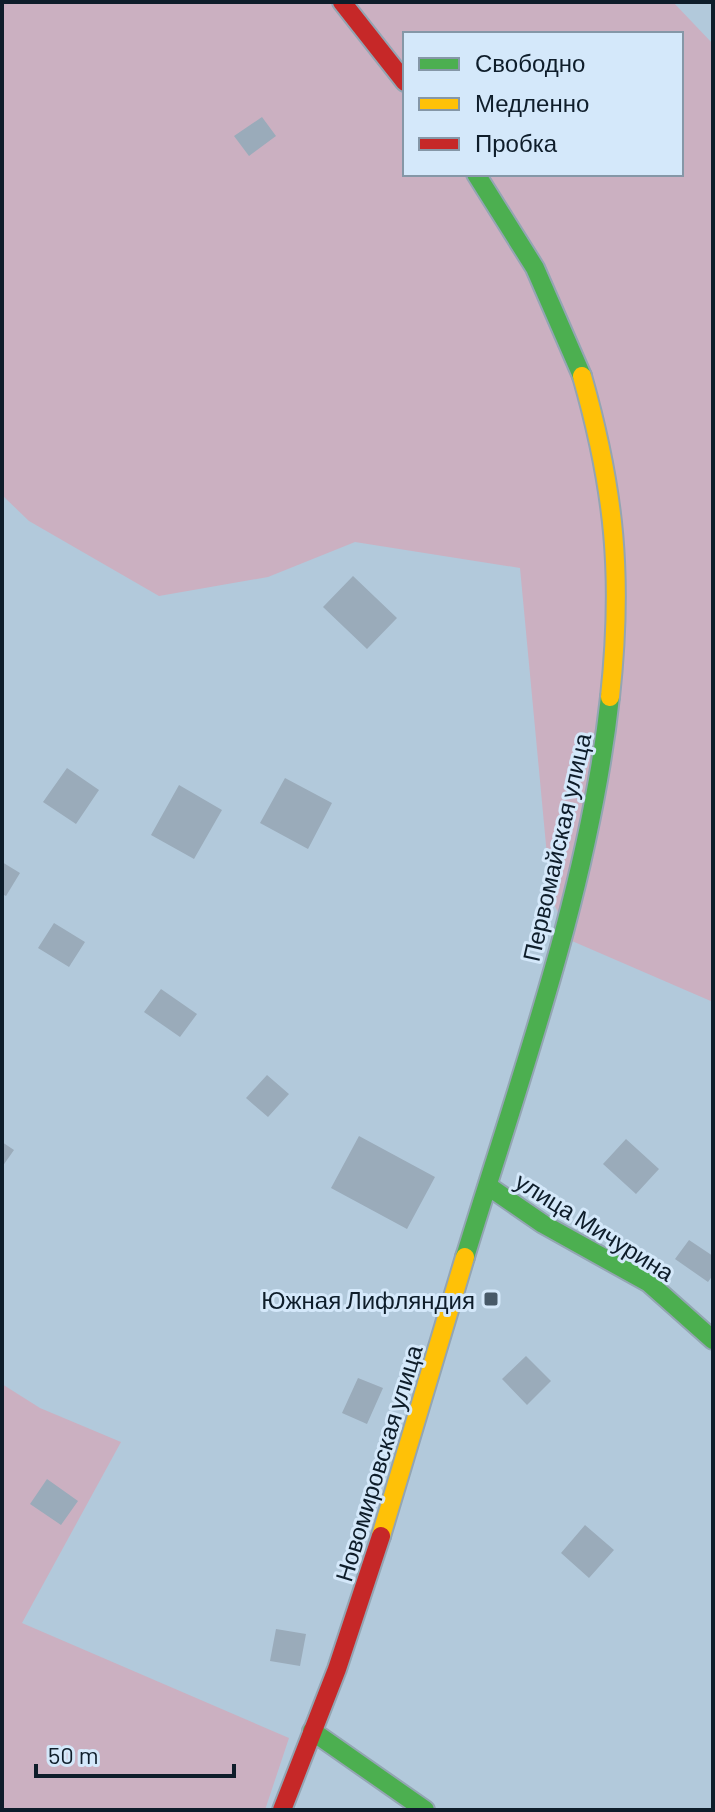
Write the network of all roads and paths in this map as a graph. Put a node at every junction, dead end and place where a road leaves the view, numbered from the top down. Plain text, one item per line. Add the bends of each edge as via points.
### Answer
1 (342, 2) edge
2 (403, 79) edge
3 (477, 176) edge
4 (509, 1126) joint
5 (488, 1186) junction
6 (713, 1340) edge
7 (312, 1731) junction
8 (282, 1810) edge
9 (425, 1810) edge

1 - 2 main road
3 - 4 main road, Первомайская улица via 535,266 588,389 607,458 619,581 613,708 600,785
4 - 5 main road, Новомировская улица
5 - 6 main road, улица Мичурина via 543,1224 649,1283
5 - 7 main road, Новомировская улица via 343,1653
7 - 8 main road, Новомировская улица
7 - 9 main road

